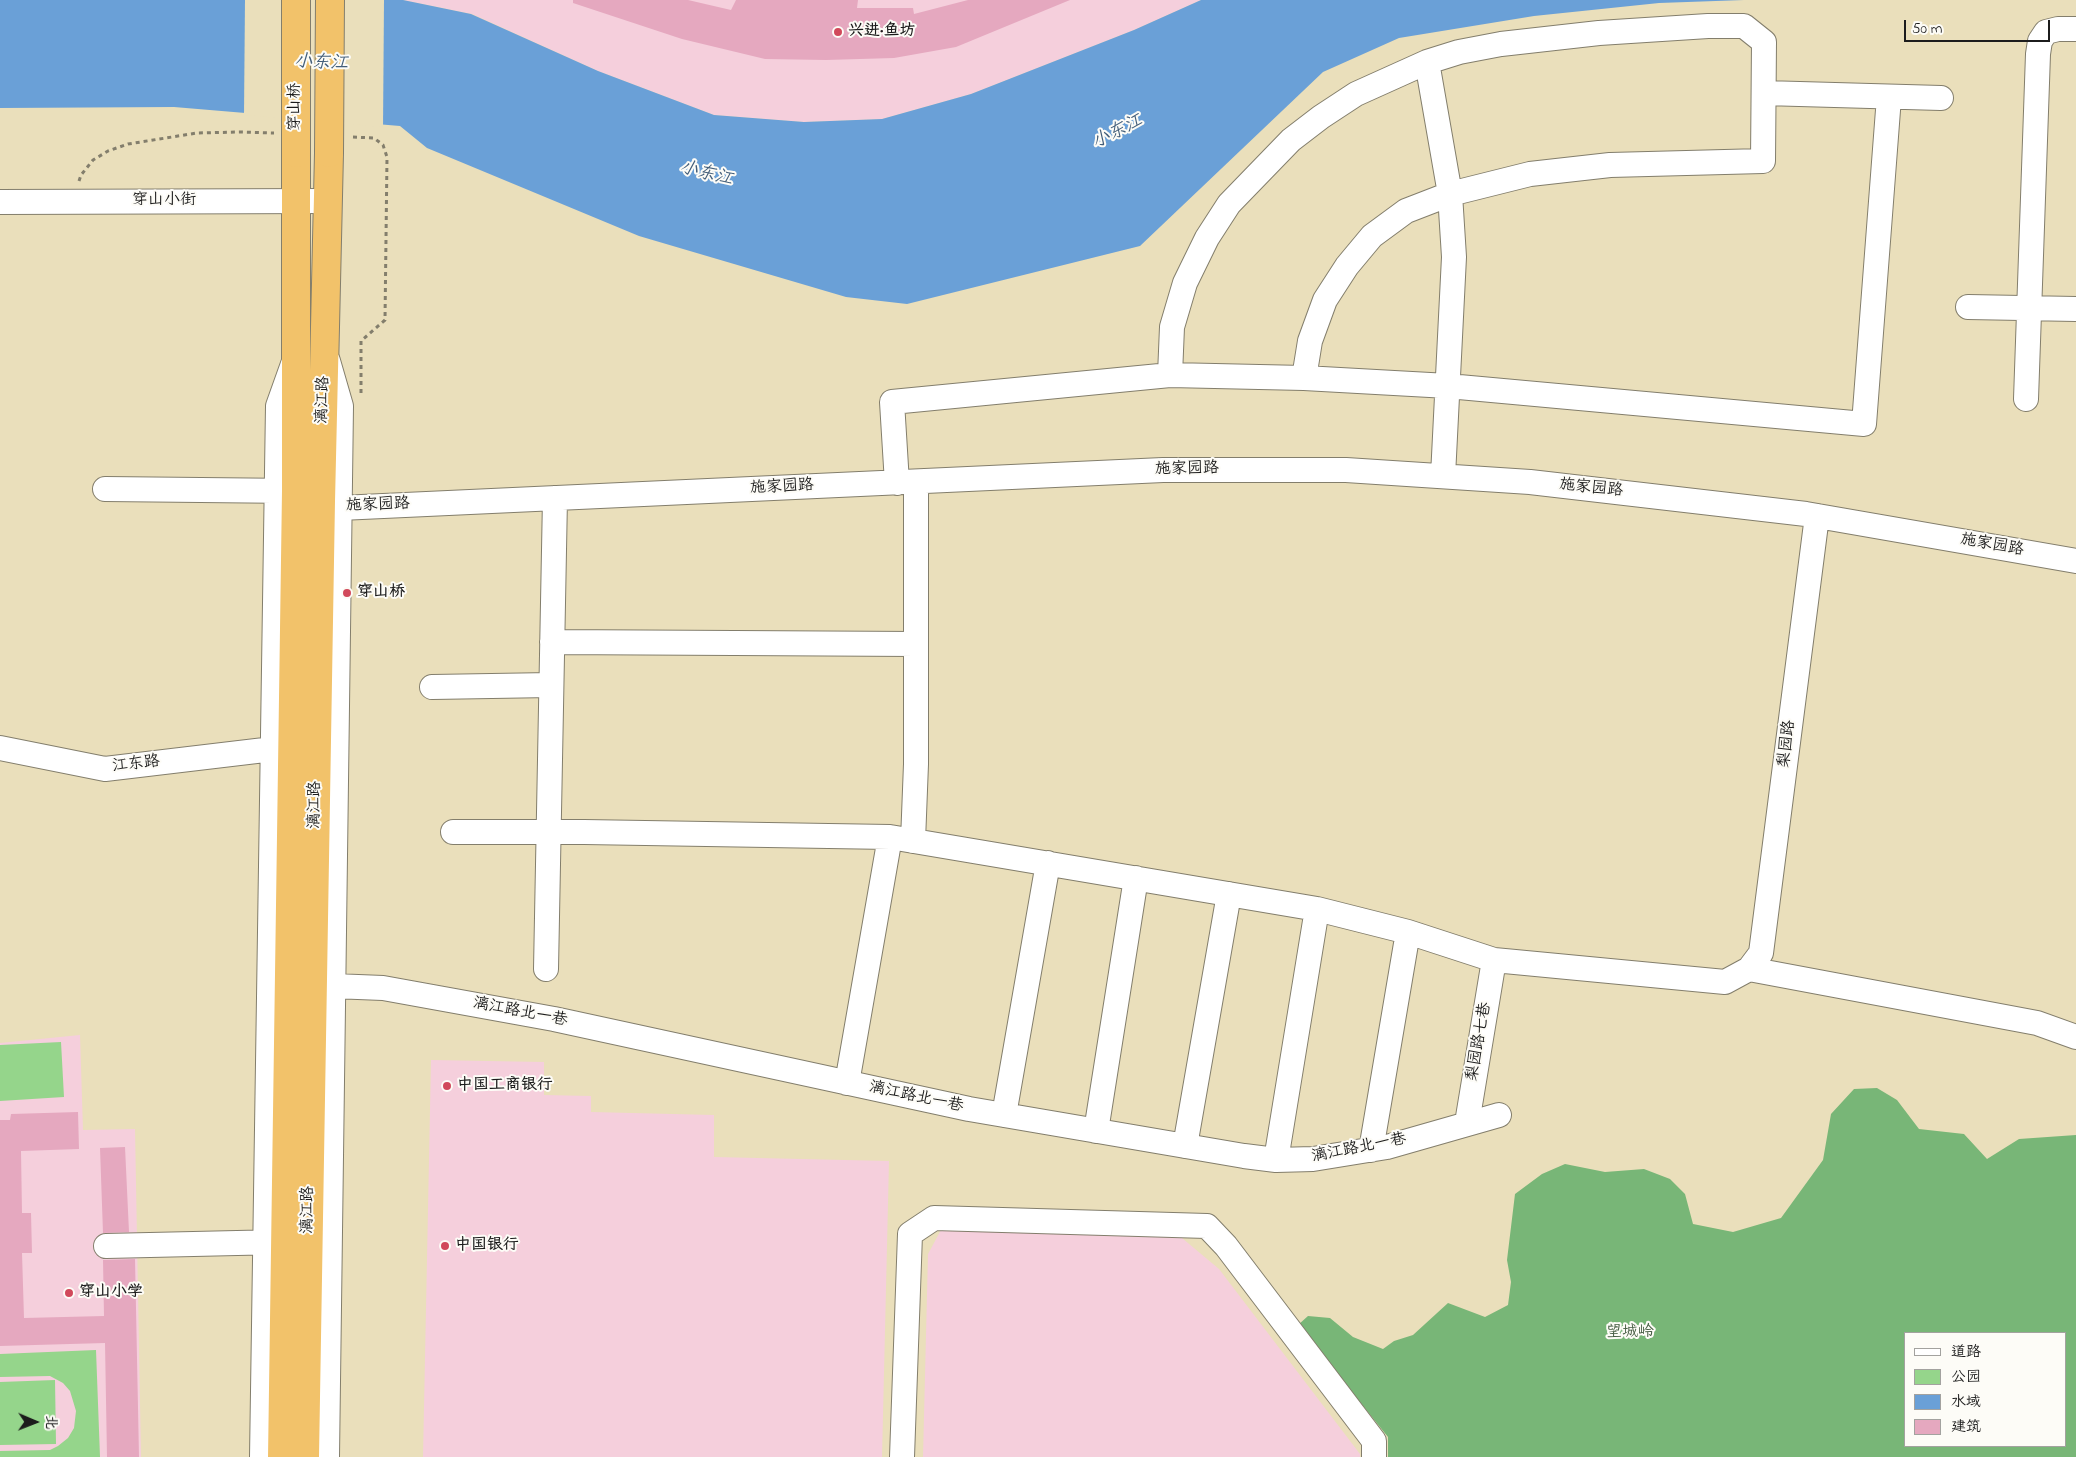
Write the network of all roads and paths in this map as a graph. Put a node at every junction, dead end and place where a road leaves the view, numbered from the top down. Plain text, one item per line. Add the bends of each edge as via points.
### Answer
1 (296, 0) edge
2 (330, 0) edge
3 (2076, 30) edge
4 (1427, 62) junction
5 (1764, 93) junction
6 (1890, 97) junction
7 (1941, 98) dead end
8 (296, 153) joint
9 (329, 153) joint
10 (1450, 194) junction
11 (295, 200) junction
12 (328, 201) junction
13 (0, 202) edge
14 (1968, 307) dead end
15 (2029, 308) junction
16 (2076, 308) edge
17 (1170, 375) junction
18 (1304, 378) junction
19 (1448, 386) junction
20 (2026, 399) dead end
21 (1443, 476) junction
22 (906, 482) junction
23 (105, 489) dead end
24 (286, 491) junction
25 (555, 498) junction
26 (330, 505) junction
27 (1817, 516) junction
28 (2076, 561) edge
29 (552, 642) junction
30 (916, 644) junction
31 (551, 685) junction
32 (432, 688) dead end
33 (0, 748) edge
34 (273, 749) junction
35 (453, 832) dead end
36 (549, 832) junction
37 (902, 839) junction
38 (1048, 863) junction
39 (1136, 878) junction
40 (1229, 894) junction
41 (1317, 909) junction
42 (1408, 932) junction
43 (1494, 960) junction
44 (546, 968) dead end
45 (1749, 970) junction
46 (333, 986) junction
47 (2076, 1037) edge
48 (848, 1083) junction
49 (1004, 1115) junction
50 (1500, 1115) dead end
51 (1466, 1123) junction
52 (1096, 1131) junction
53 (1185, 1146) junction
54 (1371, 1150) junction
55 (1276, 1160) junction
56 (297, 1241) junction
57 (106, 1246) dead end
58 (262, 1457) edge
59 (282, 1457) edge
60 (305, 1457) edge
61 (327, 1457) edge
62 (902, 1457) edge
63 (1374, 1457) edge

1 - 8 highway, 穿山桥, bridge
2 - 9 highway, 穿山桥, bridge
3 - 15 street via 2058,28 2046,32 2040,41
4 - 5 street via 1459,52 1538,39 1744,26 1764,42
4 - 10 street
4 - 17 street via 1356,94 1321,117 1291,140 1229,204 1207,238 1185,283 1172,327
5 - 6 street
5 - 10 street via 1763,161 1569,168
6 - 7 street
6 - 19 street via 1864,424
8 - 11 highway, 漓江路
9 - 12 highway, 漓江路
10 - 18 street via 1406,212 1372,236 1347,266 1325,300 1310,341
10 - 19 street via 1454,257
11 - 12 street, 穿山小街
11 - 13 street, 穿山小街
11 - 24 highway, 漓江路 via 297,353
12 - 26 highway, 漓江路 via 326,355
14 - 15 street
15 - 16 street
15 - 20 street
17 - 18 street
17 - 22 street via 892,402
18 - 19 street
19 - 21 street
21 - 22 street, 施家园路 via 1346,470 1242,469
21 - 27 street, 施家园路 via 1539,483
22 - 25 street, 施家园路
22 - 30 street
23 - 24 street
24 - 26 street, 施家园路
24 - 34 street
24 - 56 highway, 漓江路
25 - 26 street, 施家园路
25 - 29 street
26 - 46 street
26 - 56 highway, 漓江路
27 - 28 street, 施家园路
27 - 45 street, 梨园路 via 1761,953
29 - 30 street
29 - 31 street
30 - 37 street via 916,764
31 - 32 street
31 - 36 street
33 - 34 street, 江东路 via 105,769
34 - 56 street
35 - 36 street
36 - 37 street
36 - 44 street
37 - 38 street
37 - 48 street
38 - 39 street
38 - 49 street
39 - 40 street
39 - 52 street
40 - 41 street
40 - 53 street
41 - 42 street
41 - 55 street
42 - 43 street
42 - 54 street
43 - 45 street via 1725,982
43 - 51 street, 梨园路七巷
45 - 47 street via 2037,1023
46 - 48 street, 漓江路北一巷 via 383,988 526,1014
46 - 56 street
48 - 49 street, 漓江路北一巷
49 - 52 street, 漓江路北一巷
50 - 51 street, 漓江路北一巷
51 - 54 street, 漓江路北一巷
52 - 53 street, 漓江路北一巷
53 - 55 street, 漓江路北一巷
54 - 55 street, 漓江路北一巷 via 1313,1160
56 - 57 street
56 - 58 street
56 - 59 highway, 漓江路
56 - 60 highway, 漓江路
56 - 61 street
62 - 63 street via 910,1234 934,1218 1207,1226 1226,1246 1374,1441

